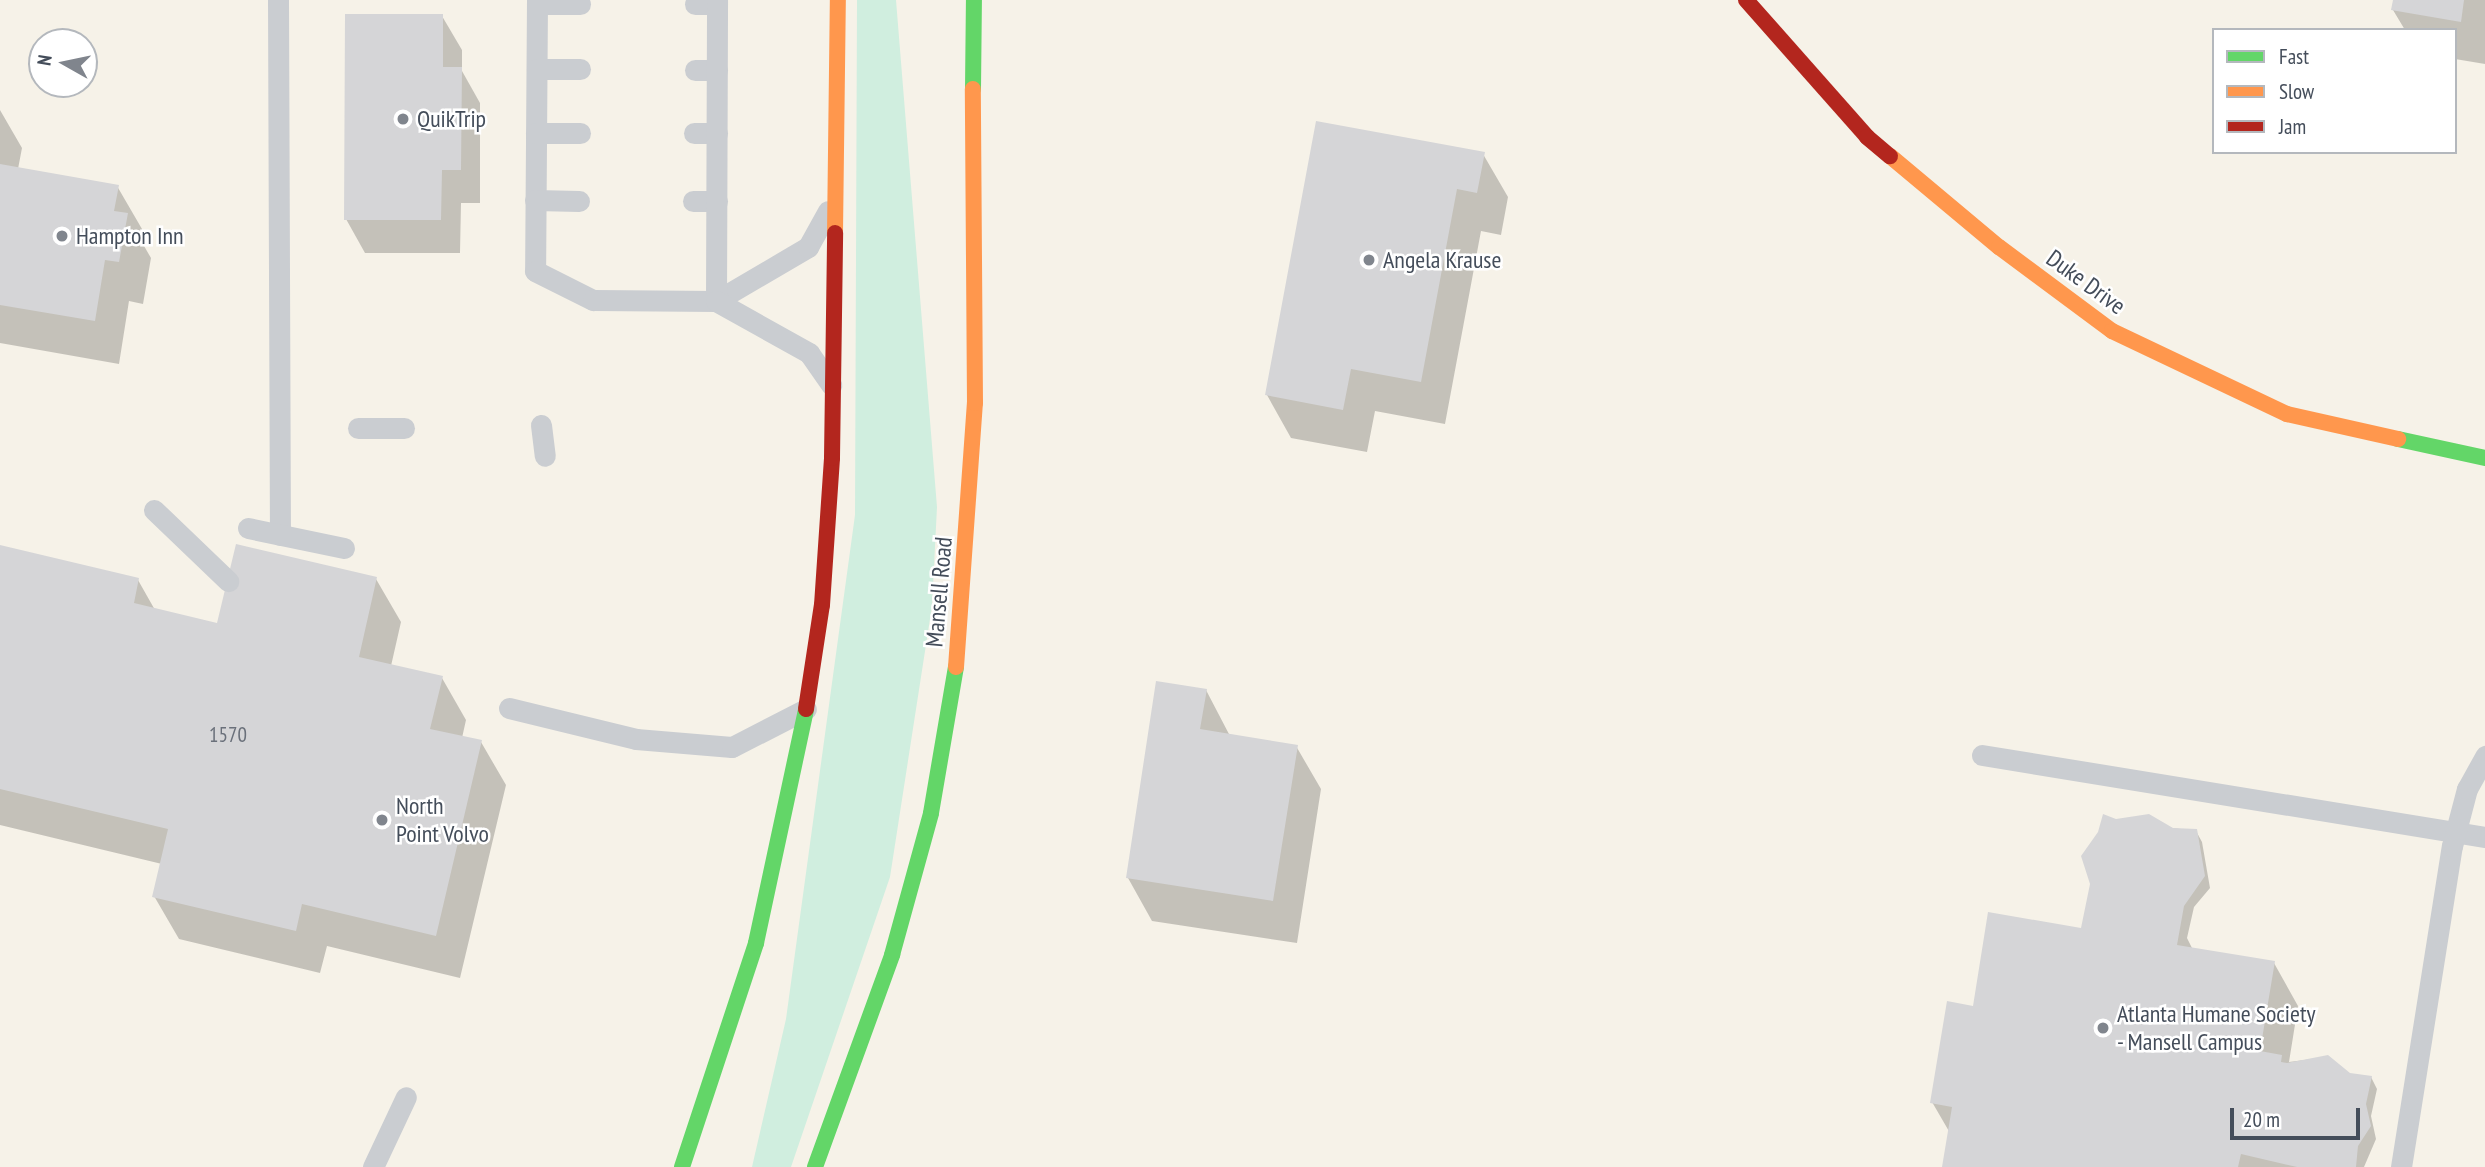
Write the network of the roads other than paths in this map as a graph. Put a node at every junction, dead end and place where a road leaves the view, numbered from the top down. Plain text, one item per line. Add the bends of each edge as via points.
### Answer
1 (278, 0) edge
2 (838, 0) edge
3 (974, 0) edge
4 (1746, 0) edge
5 (537, 2) edge
6 (717, 2) edge
7 (580, 4) dead end
8 (695, 4) dead end
9 (537, 69) junction
10 (580, 69) dead end
11 (695, 70) dead end
12 (717, 70) junction
13 (536, 132) junction
14 (580, 133) dead end
15 (694, 133) dead end
16 (717, 133) junction
17 (836, 197) junction
18 (536, 200) junction
19 (579, 201) dead end
20 (693, 201) dead end
21 (717, 201) junction
22 (716, 300) junction
23 (833, 389) junction
24 (541, 425) dead end
25 (358, 428) dead end
26 (404, 428) dead end
27 (545, 456) dead end
28 (2485, 458) edge
29 (154, 510) dead end
30 (248, 528) dead end
31 (280, 535) junction
32 (344, 548) dead end
33 (228, 581) dead end
34 (509, 708) dead end
35 (806, 709) junction
36 (1982, 755) dead end
37 (2485, 756) edge
38 (2456, 831) junction
39 (2485, 837) edge
40 (406, 1097) dead end
41 (373, 1167) edge
42 (682, 1167) edge
43 (816, 1167) edge
44 (2401, 1167) edge

1 - 31 lane
2 - 17 main road
3 - 43 main road, Mansell Road via 971,255 975,403 954,681 931,813 892,955
4 - 28 main road, Duke Drive via 1867,137 1999,247 2112,331 2287,414
5 - 7 lane
5 - 9 lane
6 - 8 lane
6 - 12 lane
9 - 10 lane
9 - 13 lane
11 - 12 lane
12 - 16 lane
13 - 14 lane
13 - 18 lane
15 - 16 lane
16 - 21 lane
17 - 22 lane via 808,247
17 - 23 main road
18 - 19 lane
18 - 22 lane via 535,271 593,300
20 - 21 lane
21 - 22 lane
22 - 23 lane via 809,353
23 - 35 main road via 822,605
24 - 27 lane
25 - 26 lane
29 - 33 lane
30 - 31 lane
31 - 32 lane
34 - 35 lane via 636,739 732,747
35 - 42 main road via 756,943
36 - 38 lane
37 - 38 lane via 2467,789
38 - 39 lane
38 - 44 lane
40 - 41 lane

